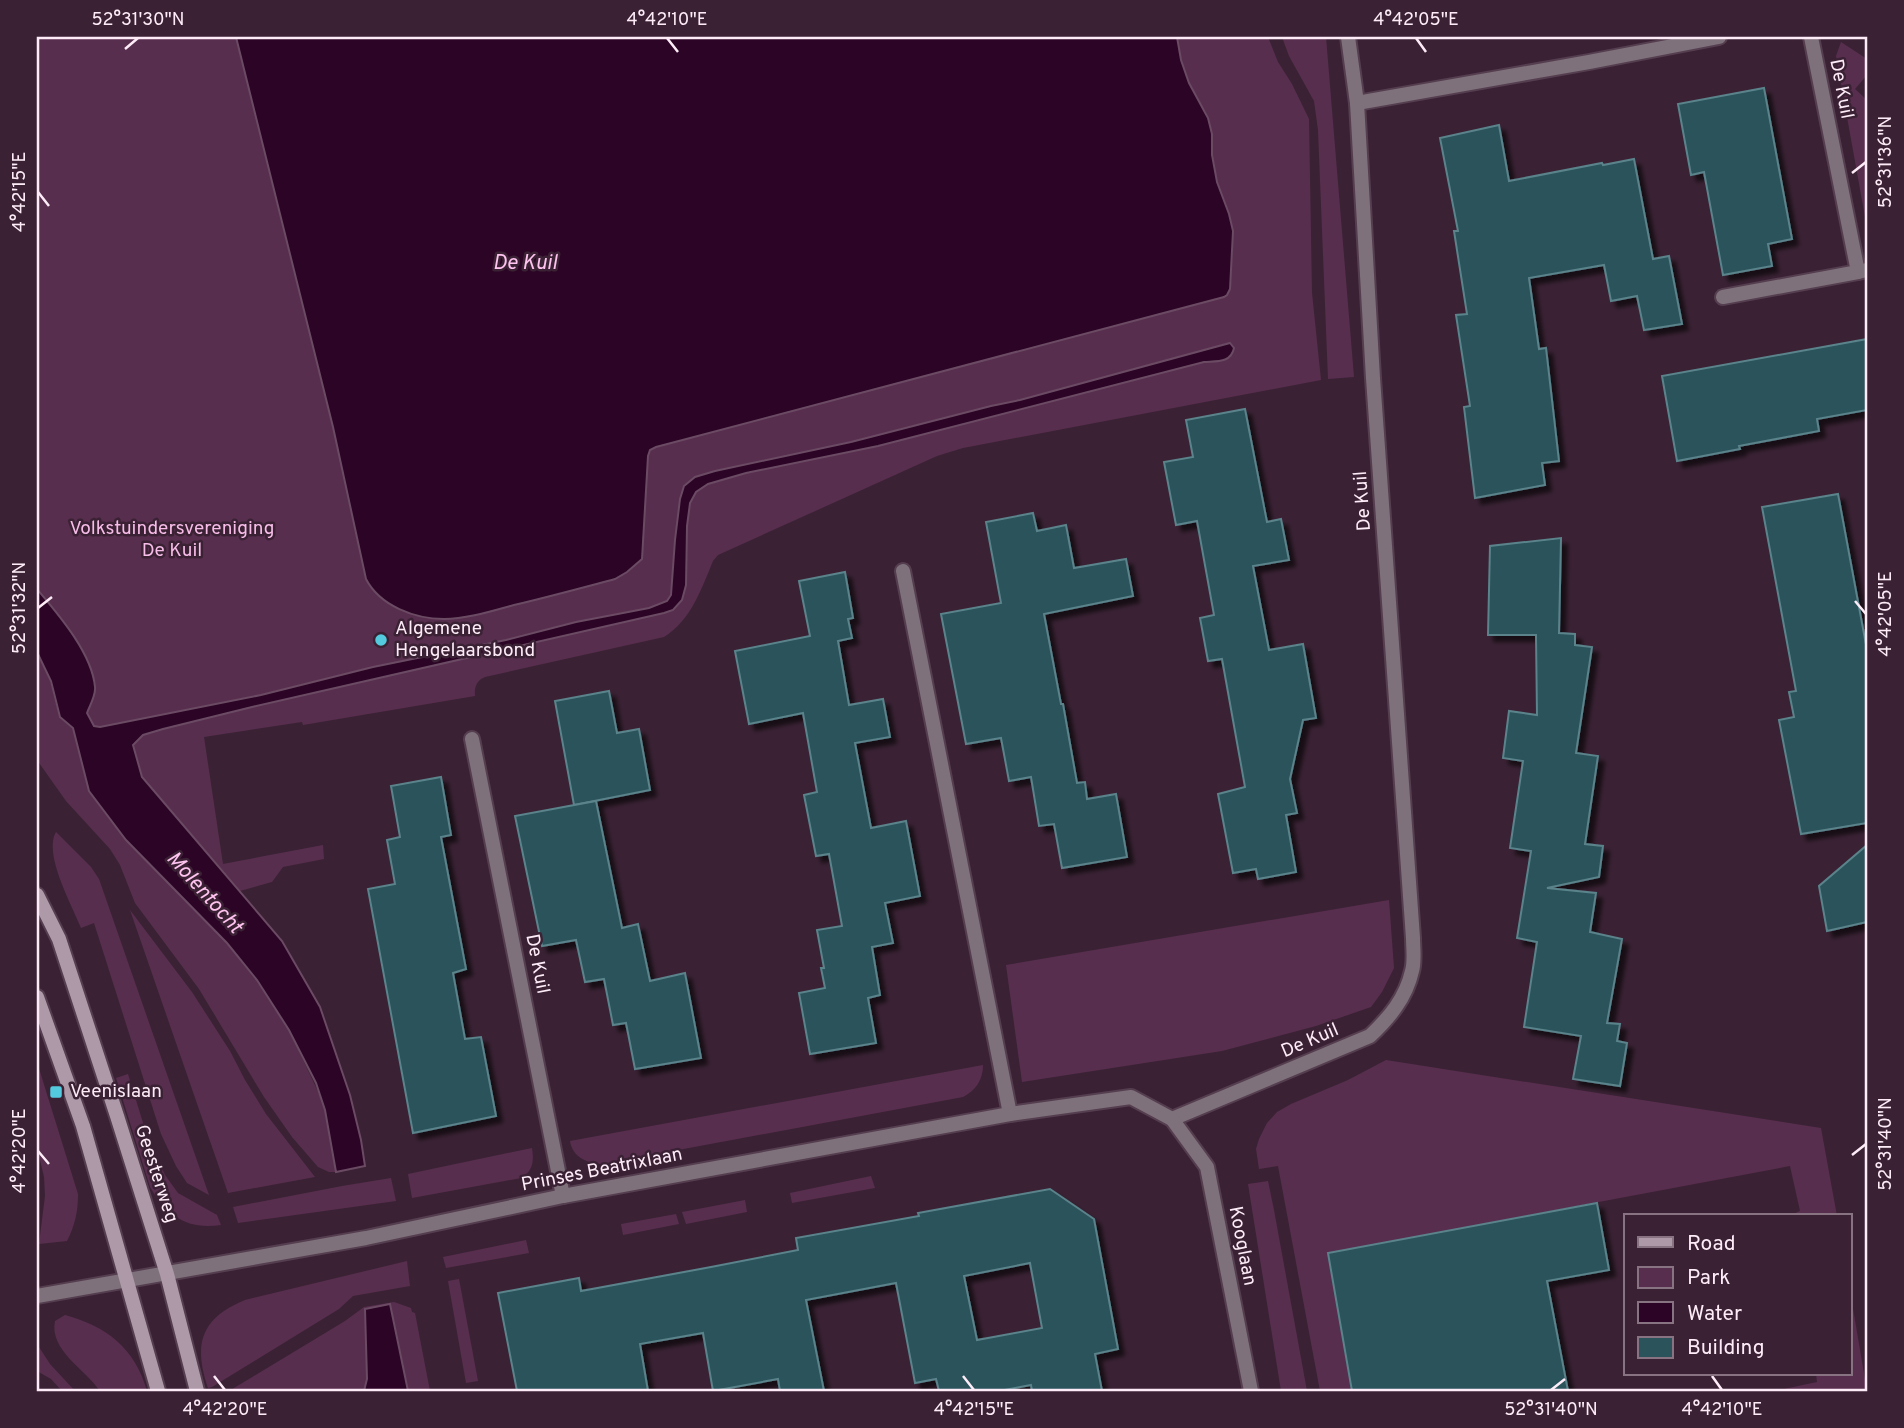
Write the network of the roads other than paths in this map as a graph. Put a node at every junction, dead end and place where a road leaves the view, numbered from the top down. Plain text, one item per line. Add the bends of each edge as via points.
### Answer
1 (1348, 37) edge
2 (1719, 37) edge
3 (1811, 37) edge
4 (1357, 103) junction
5 (1862, 271) edge
6 (1723, 297) dead end
7 (904, 571) dead end
8 (472, 739) dead end
9 (37, 895) edge
10 (37, 997) edge
11 (1010, 1114) junction
12 (1172, 1119) junction
13 (563, 1196) junction
14 (167, 1273) junction
15 (127, 1281) junction
16 (37, 1296) edge
17 (158, 1391) edge
18 (197, 1391) edge
19 (1251, 1391) edge

1 - 4 street, De Kuil
2 - 4 street
3 - 5 street, De Kuil
4 - 12 street, De Kuil via 1413,969 1404,995 1370,1037
5 - 6 street, De Kuil
7 - 11 street
8 - 13 street, De Kuil
9 - 14 main road, Geesterweg via 59,939
10 - 15 main road via 83,1126
11 - 12 street, Prinses Beatrixlaan via 1131,1097
11 - 13 street, Prinses Beatrixlaan
12 - 19 street, Kooglaan via 1207,1167
13 - 14 street, Prinses Beatrixlaan via 366,1238
14 - 15 street, Prinses Beatrixlaan
14 - 18 main road, Geesterweg
15 - 16 street, Prinses Beatrixlaan
15 - 17 main road

